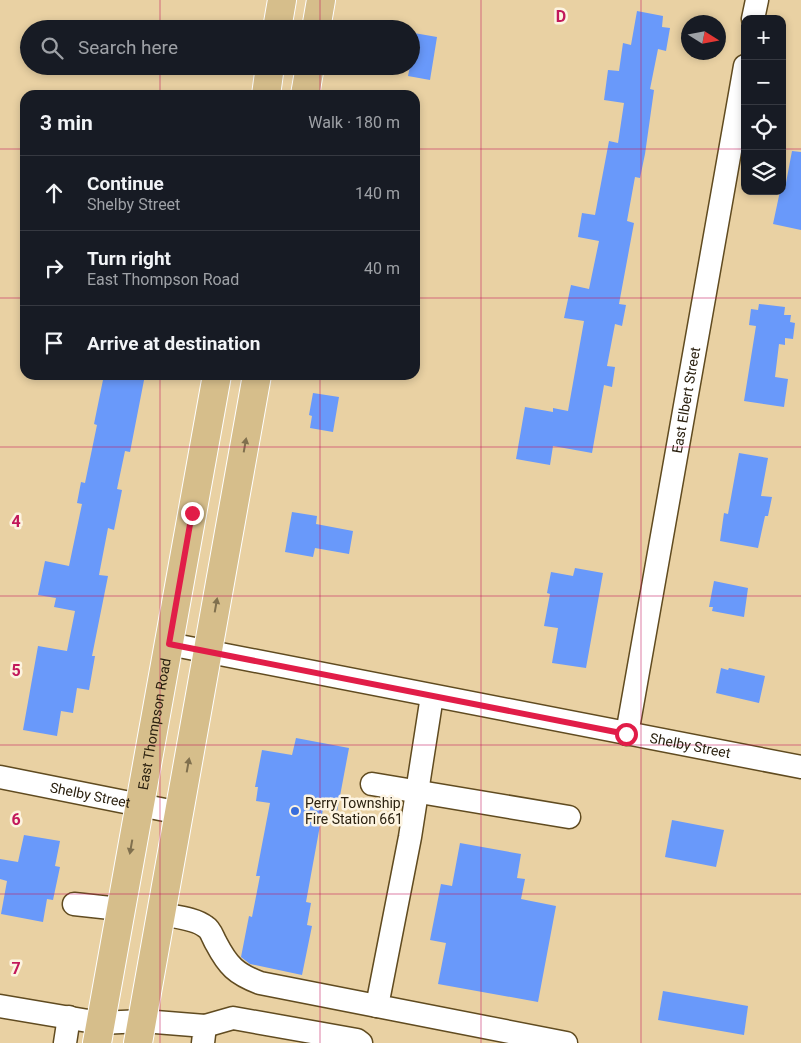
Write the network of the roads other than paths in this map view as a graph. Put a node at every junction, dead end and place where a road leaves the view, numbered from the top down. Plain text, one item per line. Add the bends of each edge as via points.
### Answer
1 (282, 0) edge
2 (321, 0) edge
3 (756, 0) edge
4 (754, 15) edge
5 (279, 20) edge
6 (318, 20) edge
7 (269, 75) edge
8 (308, 75) edge
9 (741, 88) edge
10 (267, 90) edge
11 (306, 90) edge
12 (216, 380) edge
13 (256, 380) edge
14 (169, 644) junction
15 (208, 652) junction
16 (432, 696) junction
17 (626, 734) junction
18 (801, 767) edge
19 (0, 777) edge
20 (372, 784) dead end
21 (417, 792) junction
22 (138, 806) junction
23 (180, 813) junction
24 (569, 817) dead end
25 (74, 904) dead end
26 (120, 909) junction
27 (162, 914) junction
28 (0, 1006) edge
29 (377, 1006) junction
30 (69, 1018) junction
31 (141, 1032) edge
32 (98, 1033) edge
33 (205, 1035) edge
34 (64, 1043) edge
35 (361, 1043) edge
36 (566, 1043) edge

1 - 5 main road
2 - 6 main road
3 - 4 street
7 - 10 main road
8 - 11 main road
9 - 17 street, East Elbert Street
12 - 14 main road, East Thompson Road
15 -> 13 main road
14 - 15 street, Shelby Street
14 - 22 main road, East Thompson Road
15 - 16 street, Shelby Street
23 -> 15 main road
16 - 17 street, Shelby Street
16 - 21 street
17 - 18 street, Shelby Street
19 - 22 street, Shelby Street
20 - 21 street
21 - 24 street
21 - 29 street
22 - 23 street, Shelby Street
22 -> 26 main road, East Thompson Road
23 - 27 main road
25 - 26 street
26 - 32 main road, East Thompson Road
27 - 29 street via 208,928 230,967 244,977
27 - 31 main road
28 - 30 street
29 - 36 street
30 - 32 street
30 - 34 street
31 - 32 street
31 - 33 street
33 - 35 street via 233,1018

